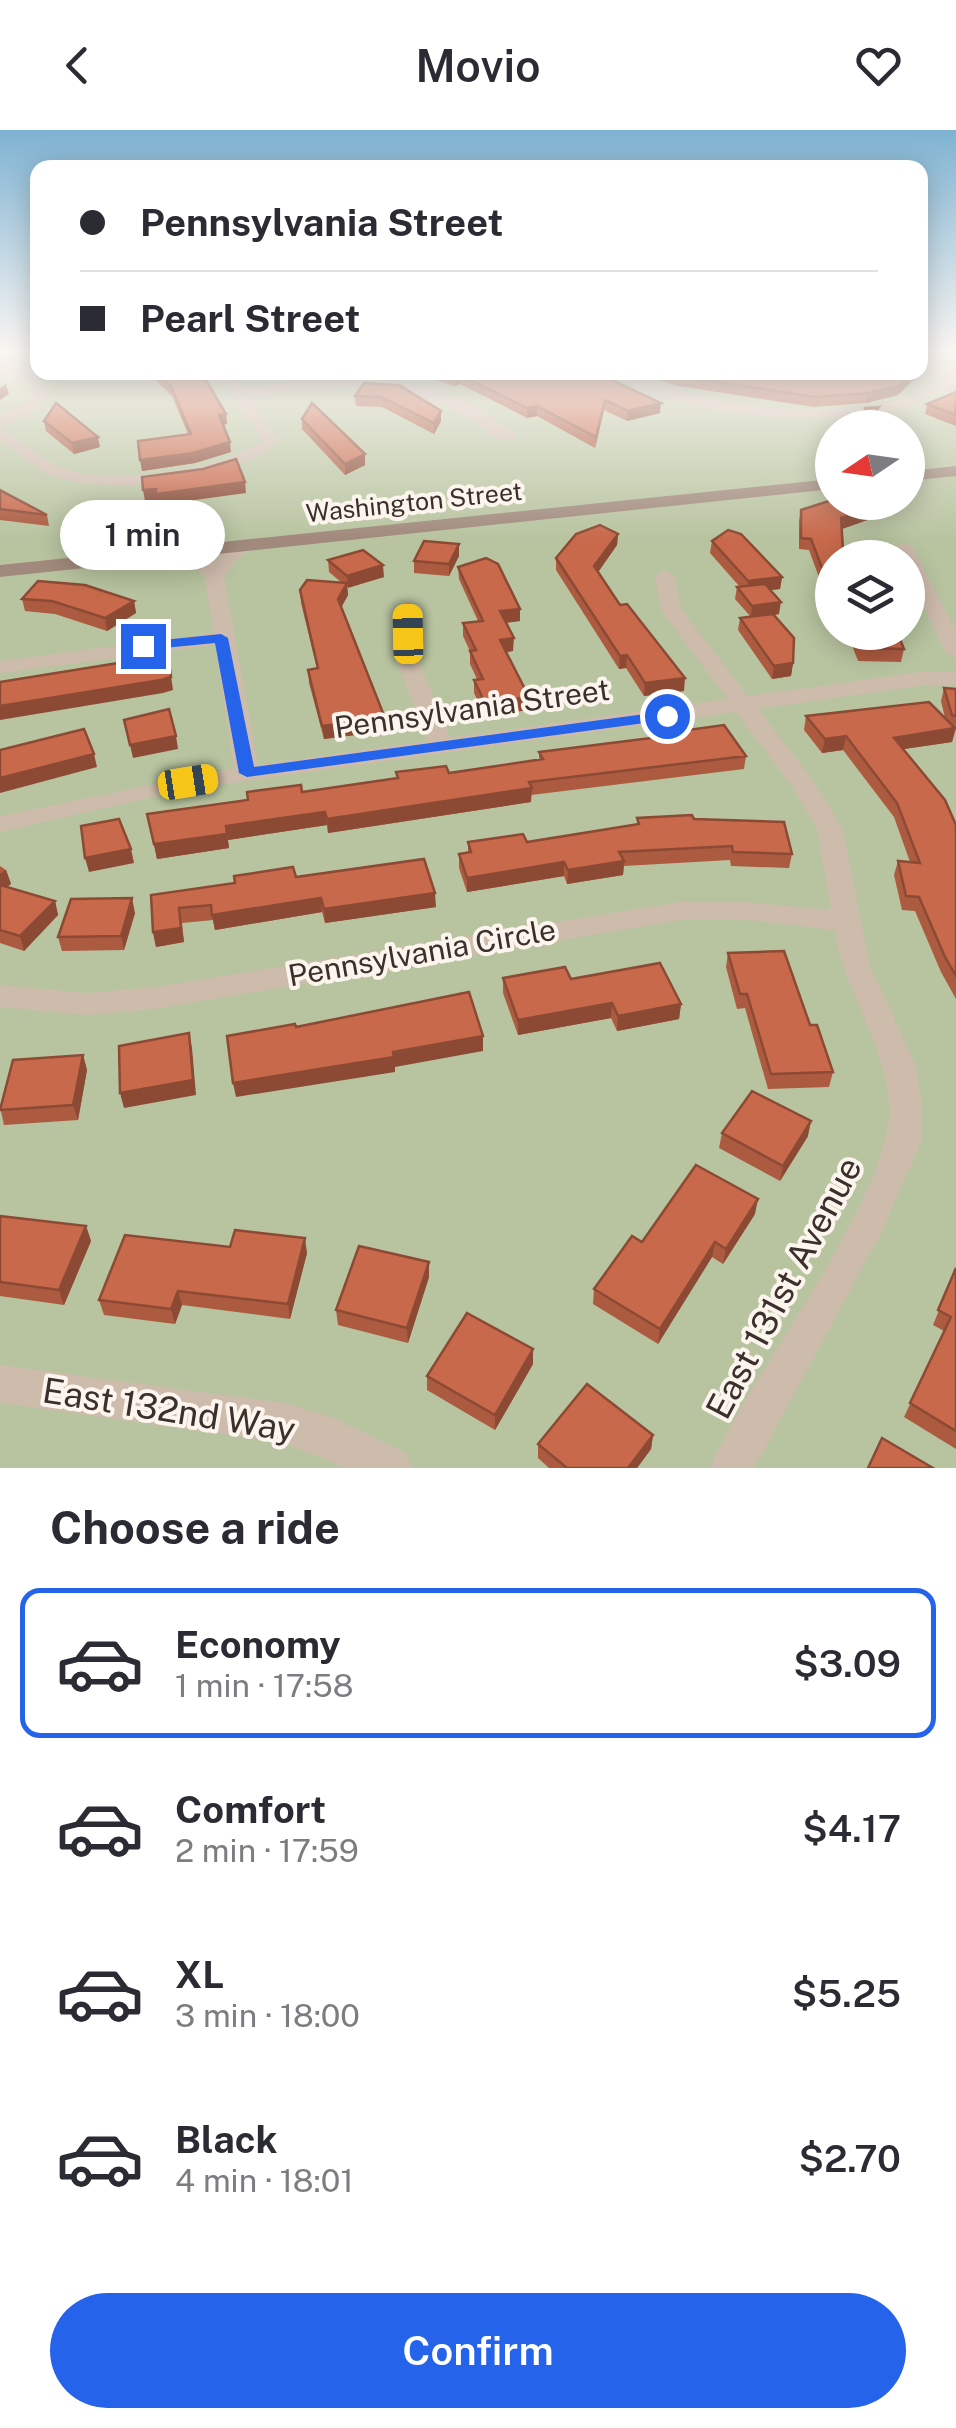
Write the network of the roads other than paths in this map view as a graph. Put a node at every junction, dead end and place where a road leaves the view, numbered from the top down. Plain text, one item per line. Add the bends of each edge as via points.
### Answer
1 (256, 414) edge
2 (470, 414) edge
3 (0, 434) edge
4 (510, 438) dead end
5 (257, 455) junction
6 (956, 459) edge
7 (276, 462) dead end
8 (925, 462) edge
9 (956, 471) edge
10 (61, 474) junction
11 (815, 474) edge
12 (925, 474) edge
13 (43, 482) dead end
14 (815, 486) edge
15 (195, 543) junction
16 (248, 544) junction
17 (0, 557) edge
18 (0, 570) edge
19 (665, 576) dead end
20 (214, 578) junction
21 (925, 590) edge
22 (408, 607) dead end
23 (221, 638) junction
24 (956, 652) edge
25 (12, 660) edge
26 (956, 678) edge
27 (742, 706) junction
28 (441, 746) junction
29 (247, 773) junction
30 (0, 824) edge
31 (844, 921) junction
32 (0, 996) edge
33 (0, 1384) edge
34 (391, 1468) edge
35 (731, 1468) edge

1 - 5 street via 270,435
2 - 4 street
3 - 10 street
5 - 7 street
5 - 10 street via 152,475
6 - 8 main road
9 - 12 main road
10 - 13 street
11 - 15 main road, Washington Street
14 - 16 main road, Washington Street
15 - 16 main road, Washington Street
15 - 17 main road, Washington Street
15 - 18 main road, Washington Street
15 - 20 street
16 - 20 street via 228,556
19 - 27 street, East 131st Avenue via 672,610
20 - 23 street
21 - 24 street
22 - 28 street via 408,662
23 - 25 street
23 - 29 street
26 - 27 street, Pennsylvania Street
27 - 28 street, Pennsylvania Street
27 - 31 street, East 131st Avenue via 830,830
28 - 29 street, Pennsylvania Street
29 - 30 street, Pennsylvania Street
31 - 32 street, Pennsylvania Circle via 680,911 154,998 86,1004
31 - 35 street, East 131st Avenue via 855,966 900,1066 904,1142 864,1231
33 - 34 street, East 132nd Way via 284,1423

